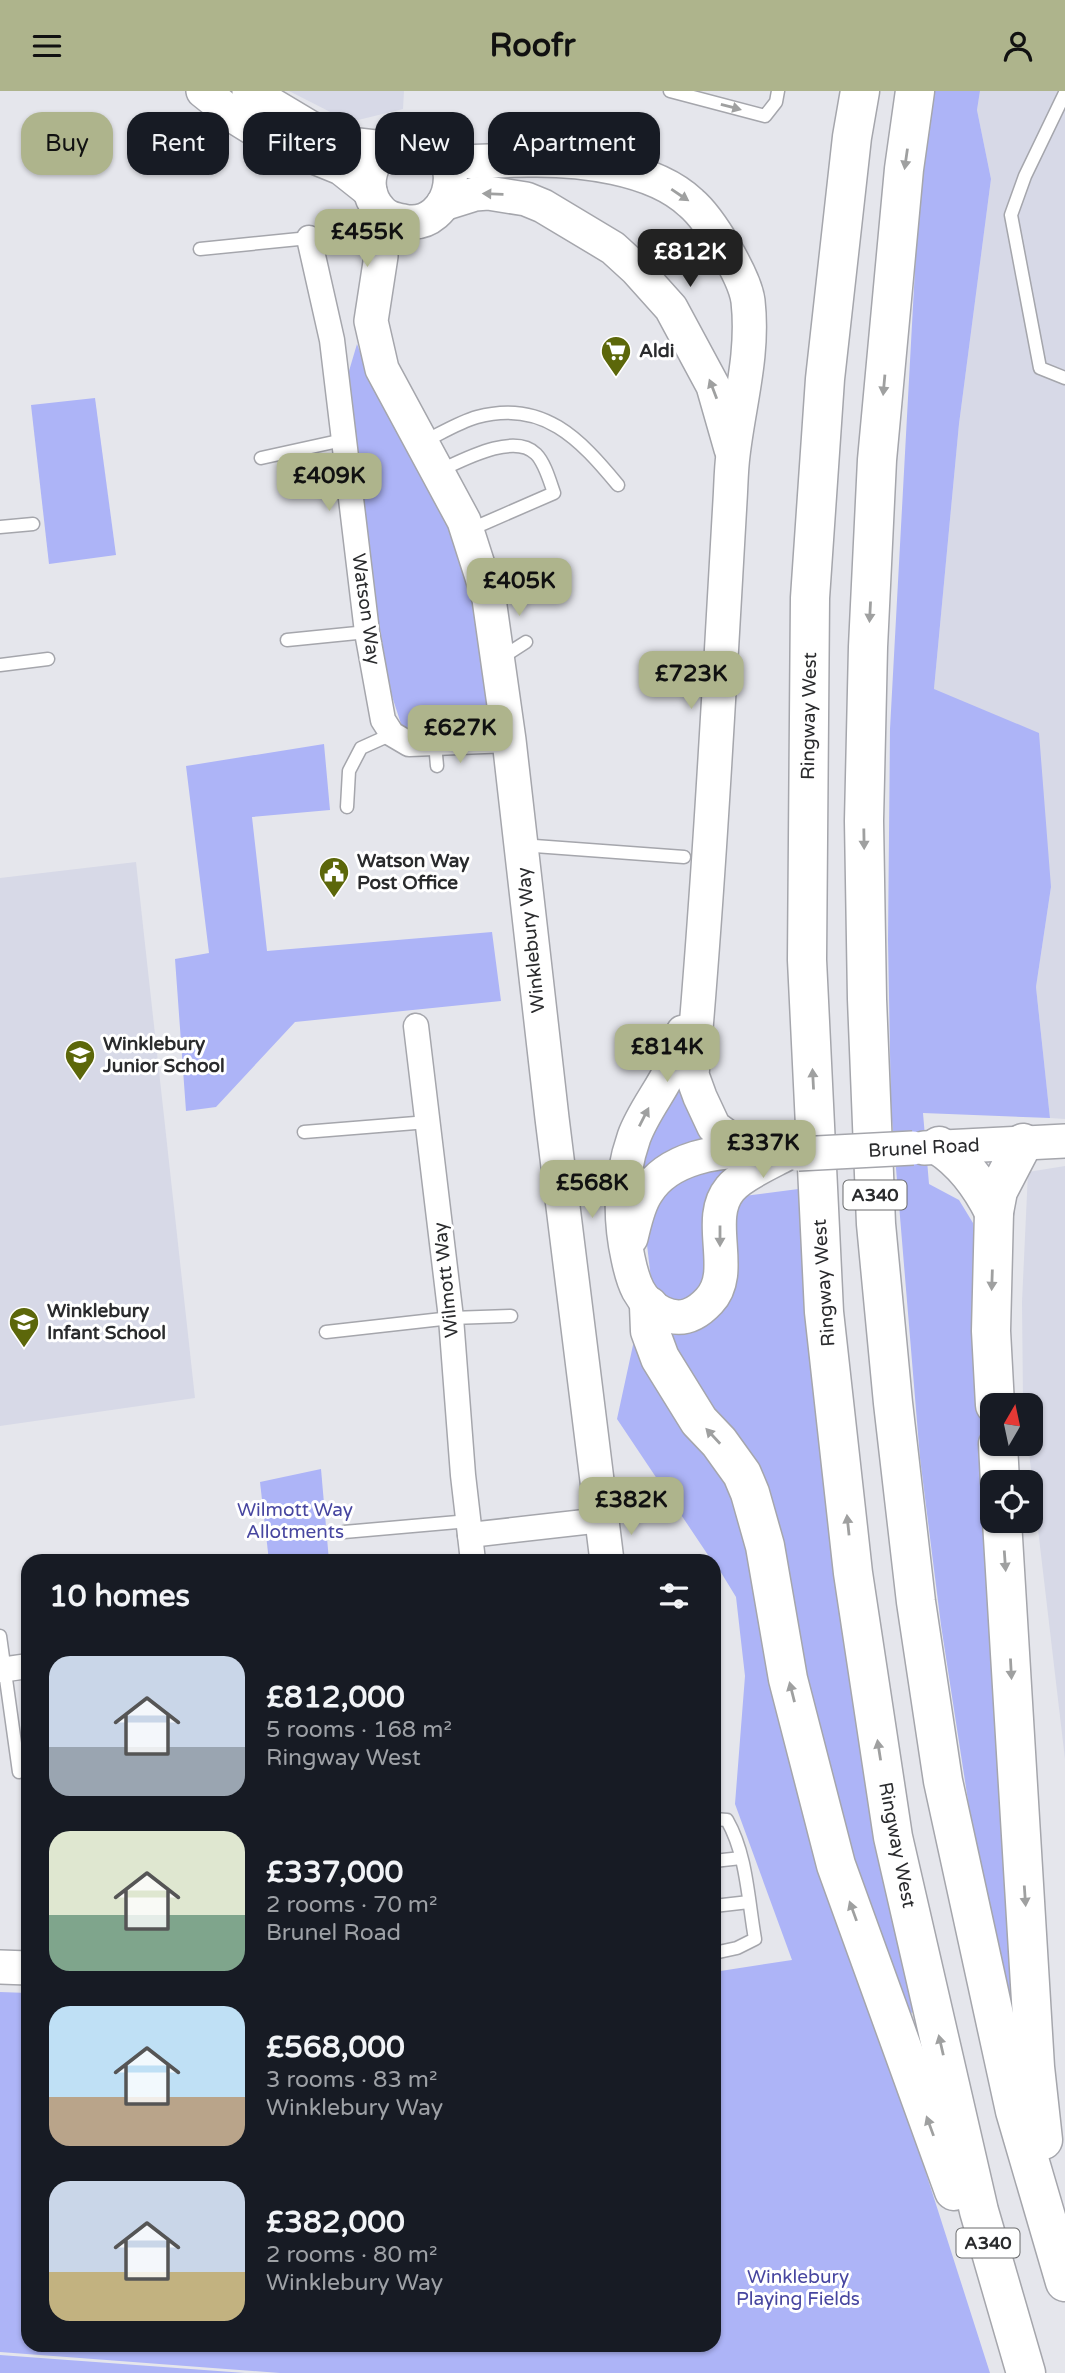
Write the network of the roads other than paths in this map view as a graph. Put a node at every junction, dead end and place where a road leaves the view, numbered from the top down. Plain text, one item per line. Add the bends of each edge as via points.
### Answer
1 (203, 91) edge
2 (248, 91) edge
3 (670, 91) edge
4 (778, 91) edge
5 (860, 91) edge
6 (915, 91) edge
7 (1065, 93) edge
8 (375, 147) edge
9 (375, 161) edge
10 (474, 162) edge
11 (450, 175) edge
12 (376, 202) junction
13 (431, 213) junction
14 (309, 238) joint
15 (200, 249) dead end
16 (376, 342) junction
17 (1065, 378) edge
18 (343, 440) junction
19 (423, 443) junction
20 (733, 454) junction
21 (261, 458) dead end
22 (439, 471) junction
23 (618, 485) dead end
24 (33, 524) dead end
25 (0, 527) edge
26 (468, 531) junction
27 (367, 632) junction
28 (287, 640) dead end
29 (526, 642) dead end
30 (48, 659) dead end
31 (498, 660) junction
32 (0, 665) edge
33 (392, 734) junction
34 (509, 740) junction
35 (347, 807) dead end
36 (521, 845) junction
37 (684, 857) dead end
38 (702, 972) junction
39 (416, 1026) dead end
40 (428, 1122) junction
41 (304, 1132) dead end
42 (1065, 1141) edge
43 (1023, 1143) junction
44 (926, 1147) junction
45 (747, 1165) junction
46 (994, 1212) junction
47 (627, 1254) junction
48 (649, 1306) junction
49 (511, 1316) dead end
50 (451, 1318) junction
51 (326, 1332) dead end
52 (994, 1393) edge
53 (602, 1520) junction
54 (470, 1528) junction
55 (344, 1532) dead end
56 (1003, 1533) edge
57 (472, 1554) edge
58 (606, 1554) edge
59 (0, 1636) edge
60 (11, 1668) edge
61 (19, 1772) dead end
62 (721, 1820) edge
63 (741, 1858) junction
64 (721, 1860) edge
65 (748, 1902) junction
66 (721, 1905) edge
67 (721, 1951) edge
68 (0, 1967) edge
69 (21, 1968) edge
70 (1060, 2264) edge
71 (1024, 2373) edge

1 - 12 street via 272,140 341,168
2 - 8 street via 309,127 349,144
3 -> 4 lane via 765,116 776,103
71 -> 5 main road, Ringway West / A340 via 979,2210 892,1837 853,1573 824,1311 807,960 810,598 825,379
6 -> 70 main road, A340 via 881,409 868,647 864,848 876,1224 892,1403 943,1781 1015,2111
7 - 17 lane via 1011,215 1040,368
9 - 12 street via 369,180
10 -> 20 street via 568,161 603,166 641,176 692,203 728,252 748,299 748,366
11 - 13 street via 449,192
12 - 13 street via 393,219 407,223
12 - 16 street, Winklebury Way via 381,256 371,321
13 - 16 street, Winklebury Way via 404,246
20 -> 13 street via 713,386 671,308 613,248 526,199 475,194
14 - 15 lane
14 - 18 street, Watson Way via 332,340
16 - 19 street, Winklebury Way via 382,369
18 - 21 lane
18 - 27 street, Watson Way
19 - 22 street, Winklebury Way
19 - 23 lane via 476,417 505,412 526,415 562,428 579,440
20 - 38 street
22 - 26 street, Winklebury Way
22 - 26 lane via 483,452 522,445 537,454 549,478 554,493
24 - 25 lane
26 - 31 street, Winklebury Way via 489,600
27 - 28 lane
27 - 33 street, Watson Way via 383,720
29 - 31 lane
30 - 32 lane
31 - 34 street, Winklebury Way
33 - 34 street via 436,755
33 - 35 lane via 360,748 349,771
34 - 36 street, Winklebury Way
36 - 37 lane
36 - 53 street, Winklebury Way
38 - 45 street via 692,1075 714,1127
47 -> 38 street via 621,1220 626,1167 634,1137 673,1066
39 - 40 street, Wilmott Way
40 - 41 lane
40 - 50 street, Wilmott Way
42 - 43 street, Brunel Road
43 - 44 street, Brunel Road
43 - 46 main road via 998,1191
44 - 45 street, Brunel Road, bridge via 791,1154
44 - 46 main road via 954,1156 983,1190
45 - 47 street, Brunel Road via 692,1160 660,1176 643,1199
45 -> 48 street via 722,1204 718,1290 689,1317 666,1315
46 -> 52 main road via 990,1331
47 - 48 street via 636,1291
71 -> 48 main road via 836,1865 788,1679 765,1546 750,1493 742,1474 699,1421 660,1358 650,1331
49 - 50 lane
50 - 51 lane
50 - 54 street, Wilmott Way
53 - 54 street
53 - 58 street, Winklebury Way
54 - 55 lane
54 - 57 street, Wilmott Way
56 -> 70 main road via 1035,2067
59 - 60 lane
60 - 61 lane
62 - 63 lane via 727,1820 733,1831
63 - 64 lane
63 - 65 lane
65 - 66 lane
65 - 67 lane via 755,1939
68 - 69 street

